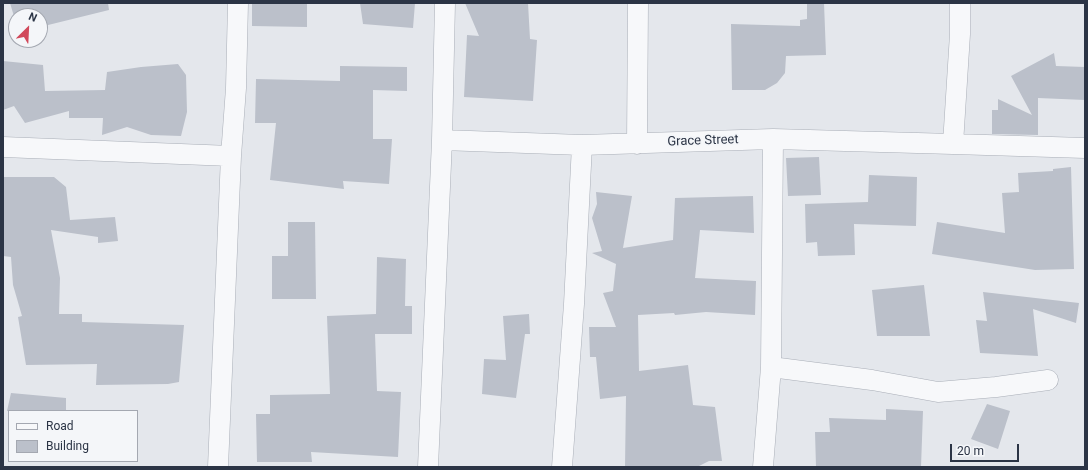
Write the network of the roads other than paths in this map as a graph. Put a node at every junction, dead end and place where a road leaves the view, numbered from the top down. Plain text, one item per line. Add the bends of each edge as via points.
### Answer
1 (238, 3) edge
2 (445, 3) edge
3 (638, 3) edge
4 (960, 3) edge
5 (772, 139) junction
6 (442, 140) junction
7 (637, 144) junction
8 (953, 144) junction
9 (582, 145) junction
10 (3, 146) edge
11 (1085, 148) edge
12 (231, 156) junction
13 (771, 367) junction
14 (1048, 380) dead end
15 (218, 467) edge
16 (428, 467) edge
17 (562, 467) edge
18 (763, 467) edge

1 - 12 street
2 - 6 street
3 - 7 street
4 - 8 street
5 - 7 street, Grace Street
5 - 8 street, Grace Street
5 - 13 street
6 - 9 street, Grace Street
6 - 16 street
7 - 9 street, Grace Street
8 - 11 street, Grace Street
9 - 17 street
10 - 12 street
12 - 15 street
13 - 14 street via 872,380 938,392 996,388
13 - 18 street

